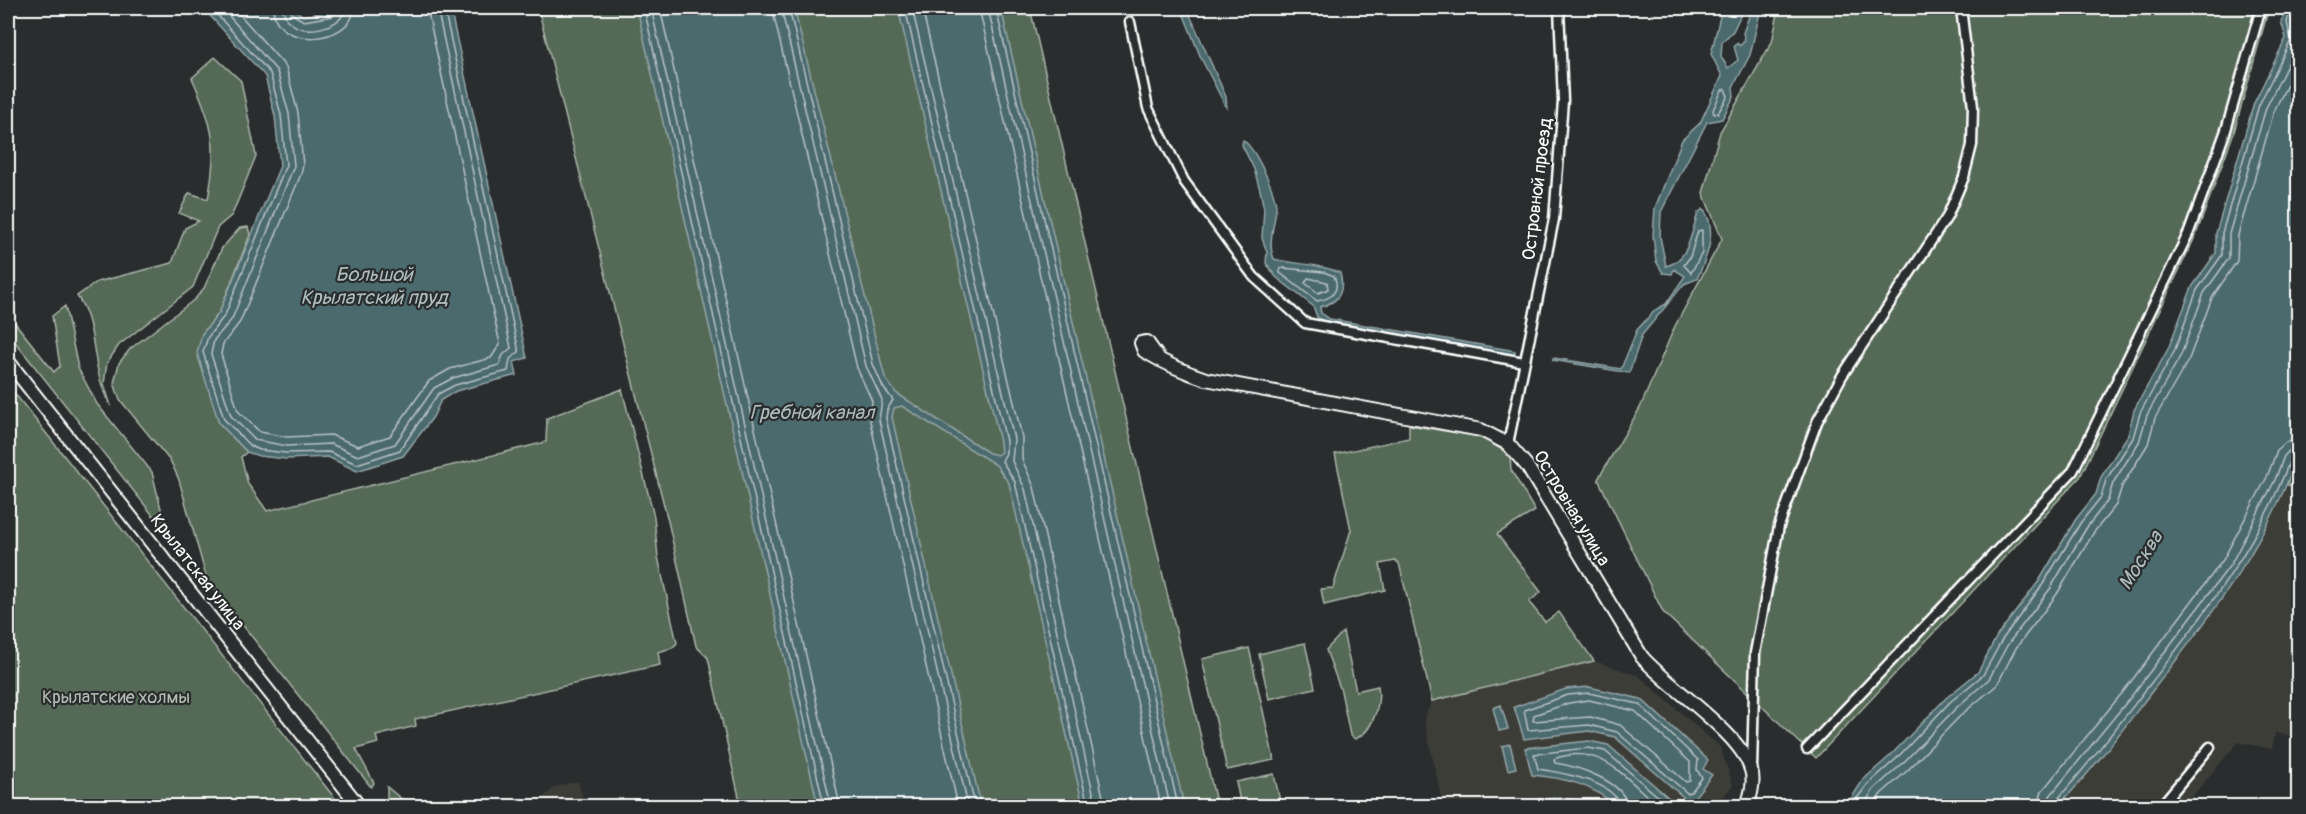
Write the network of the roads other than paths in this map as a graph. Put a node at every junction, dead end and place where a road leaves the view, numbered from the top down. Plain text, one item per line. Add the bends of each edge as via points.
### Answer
1 (1559, 8) edge
2 (1961, 8) edge
3 (2261, 8) edge
4 (1130, 22) dead end
5 (1144, 351) dead end
6 (8, 361) edge
7 (1524, 362) junction
8 (1508, 444) junction
9 (2210, 747) dead end
10 (1807, 750) dead end
11 (1752, 772) junction
12 (1758, 798) dead end
13 (359, 807) edge
14 (1748, 807) edge
15 (2162, 807) edge

1 - 7 street, Островной проезд via 1563,100 1554,219
2 - 11 street via 1973,107 1972,146 1964,177 1947,217 1842,376 1817,422 1779,526 1755,653
3 - 10 street via 2226,130 2189,232 2073,471
4 - 7 street via 1148,108 1184,181 1254,277 1305,323
5 - 8 street, Островная улица via 1175,369 1206,379 1481,430
6 - 13 street, Крылатская улица
7 - 8 street, Островной проезд
8 - 11 street, Островная улица via 1527,466 1642,657 1656,674 1729,737 1745,754
9 - 15 street
11 - 14 street
12 - 14 street

